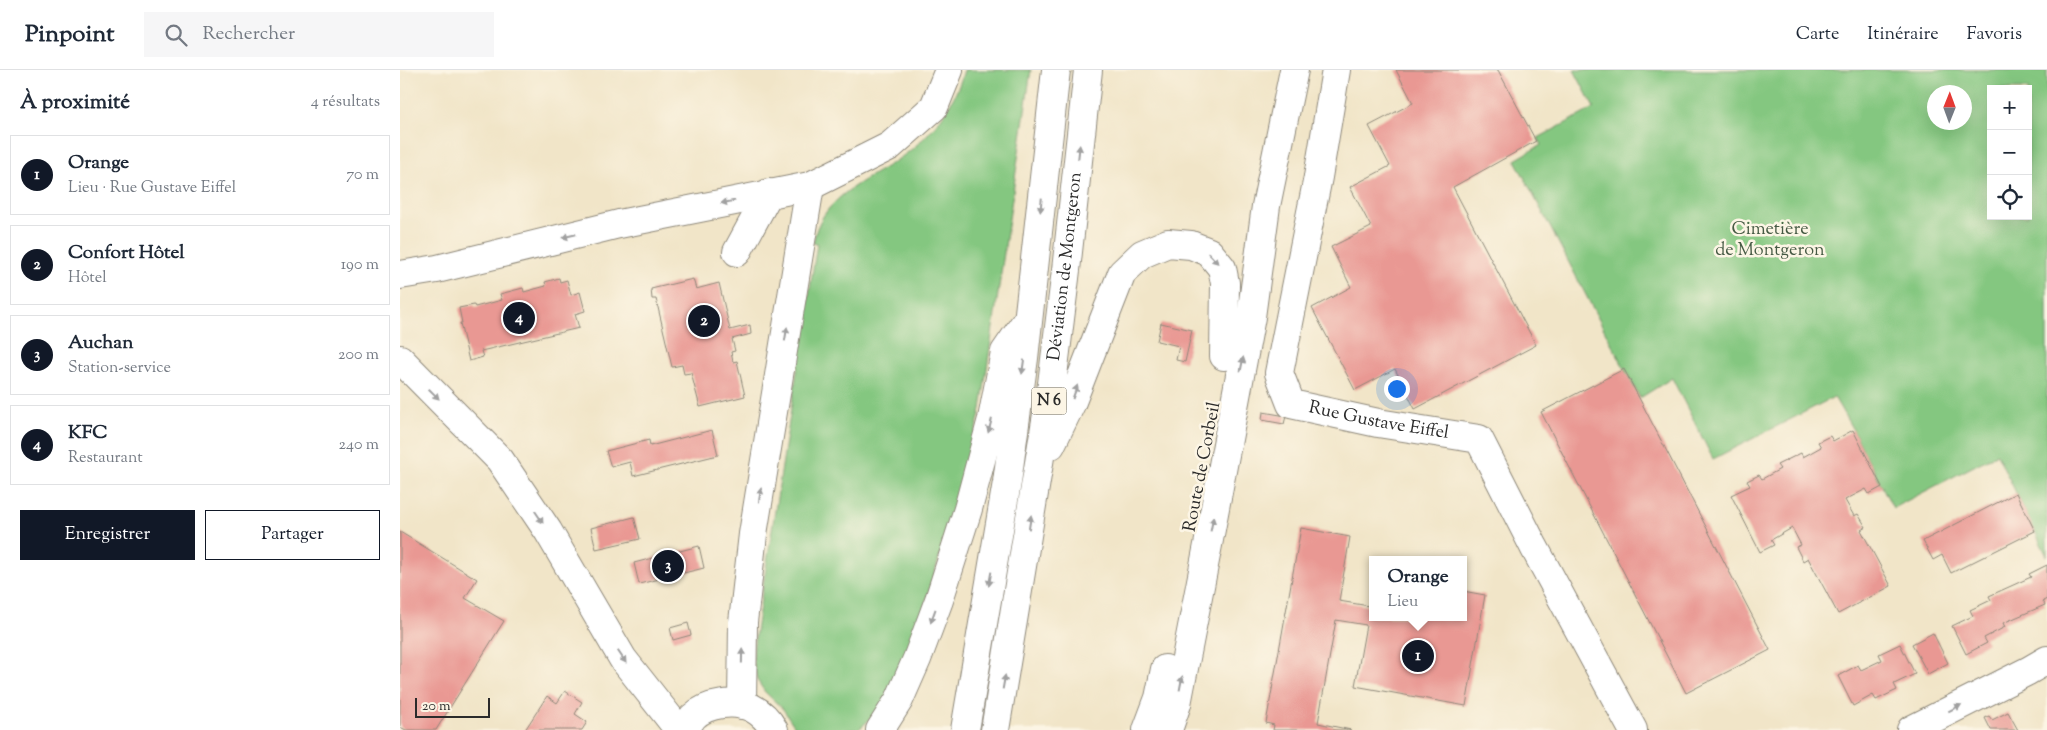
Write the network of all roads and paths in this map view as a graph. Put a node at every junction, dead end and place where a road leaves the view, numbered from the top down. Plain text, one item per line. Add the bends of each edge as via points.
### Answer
1 (949, 70) edge
2 (1056, 70) edge
3 (1088, 70) edge
4 (1294, 70) edge
5 (1336, 70) edge
6 (810, 186) junction
7 (769, 193) junction
8 (1266, 206) junction
9 (737, 252) dead end
10 (437, 269) junction
11 (400, 275) edge
12 (400, 294) edge
13 (1029, 316) junction
14 (1224, 356) junction
15 (400, 359) edge
16 (1040, 467) junction
17 (2047, 660) edge
18 (742, 705) junction
19 (679, 730) edge
20 (684, 730) edge
21 (774, 730) edge
22 (880, 730) edge
23 (965, 730) edge
24 (995, 730) edge
25 (1147, 730) edge
26 (1168, 730) edge
27 (1633, 730) edge
28 (1912, 730) edge

1 - 6 main road via 934,107 890,146
2 -> 13 main road, Déviation de Montgeron / N 6
16 -> 3 main road, Déviation de Montgeron / N 6
4 - 8 main road, Route de Corbeil
5 - 27 main road, Rue Gustave Eiffel via 1280,374 1291,404 1378,423 1479,439
6 - 7 main road
18 -> 6 main road via 743,622 753,534
7 - 9 main road
7 -> 10 main road via 619,224
8 - 14 main road, Route de Corbeil via 1236,301
26 -> 8 main road, Route de Corbeil via 1177,704 1250,326
10 - 11 main road
10 - 12 main road
13 -> 22 main road via 1005,352 992,419 939,600 914,668
13 -> 23 main road, Déviation de Montgeron / N 6 via 1007,482
16 -> 14 main road via 1071,404 1122,273 1142,254 1168,244 1191,245 1209,252 1222,268 1225,283
14 - 25 main road, Route de Corbeil via 1159,698
15 -> 19 main road via 500,460 548,531 623,659
24 -> 16 main road, Déviation de Montgeron / N 6
28 -> 17 main road
18 - 20 main road via 711,707 694,716
18 - 21 main road via 764,716

